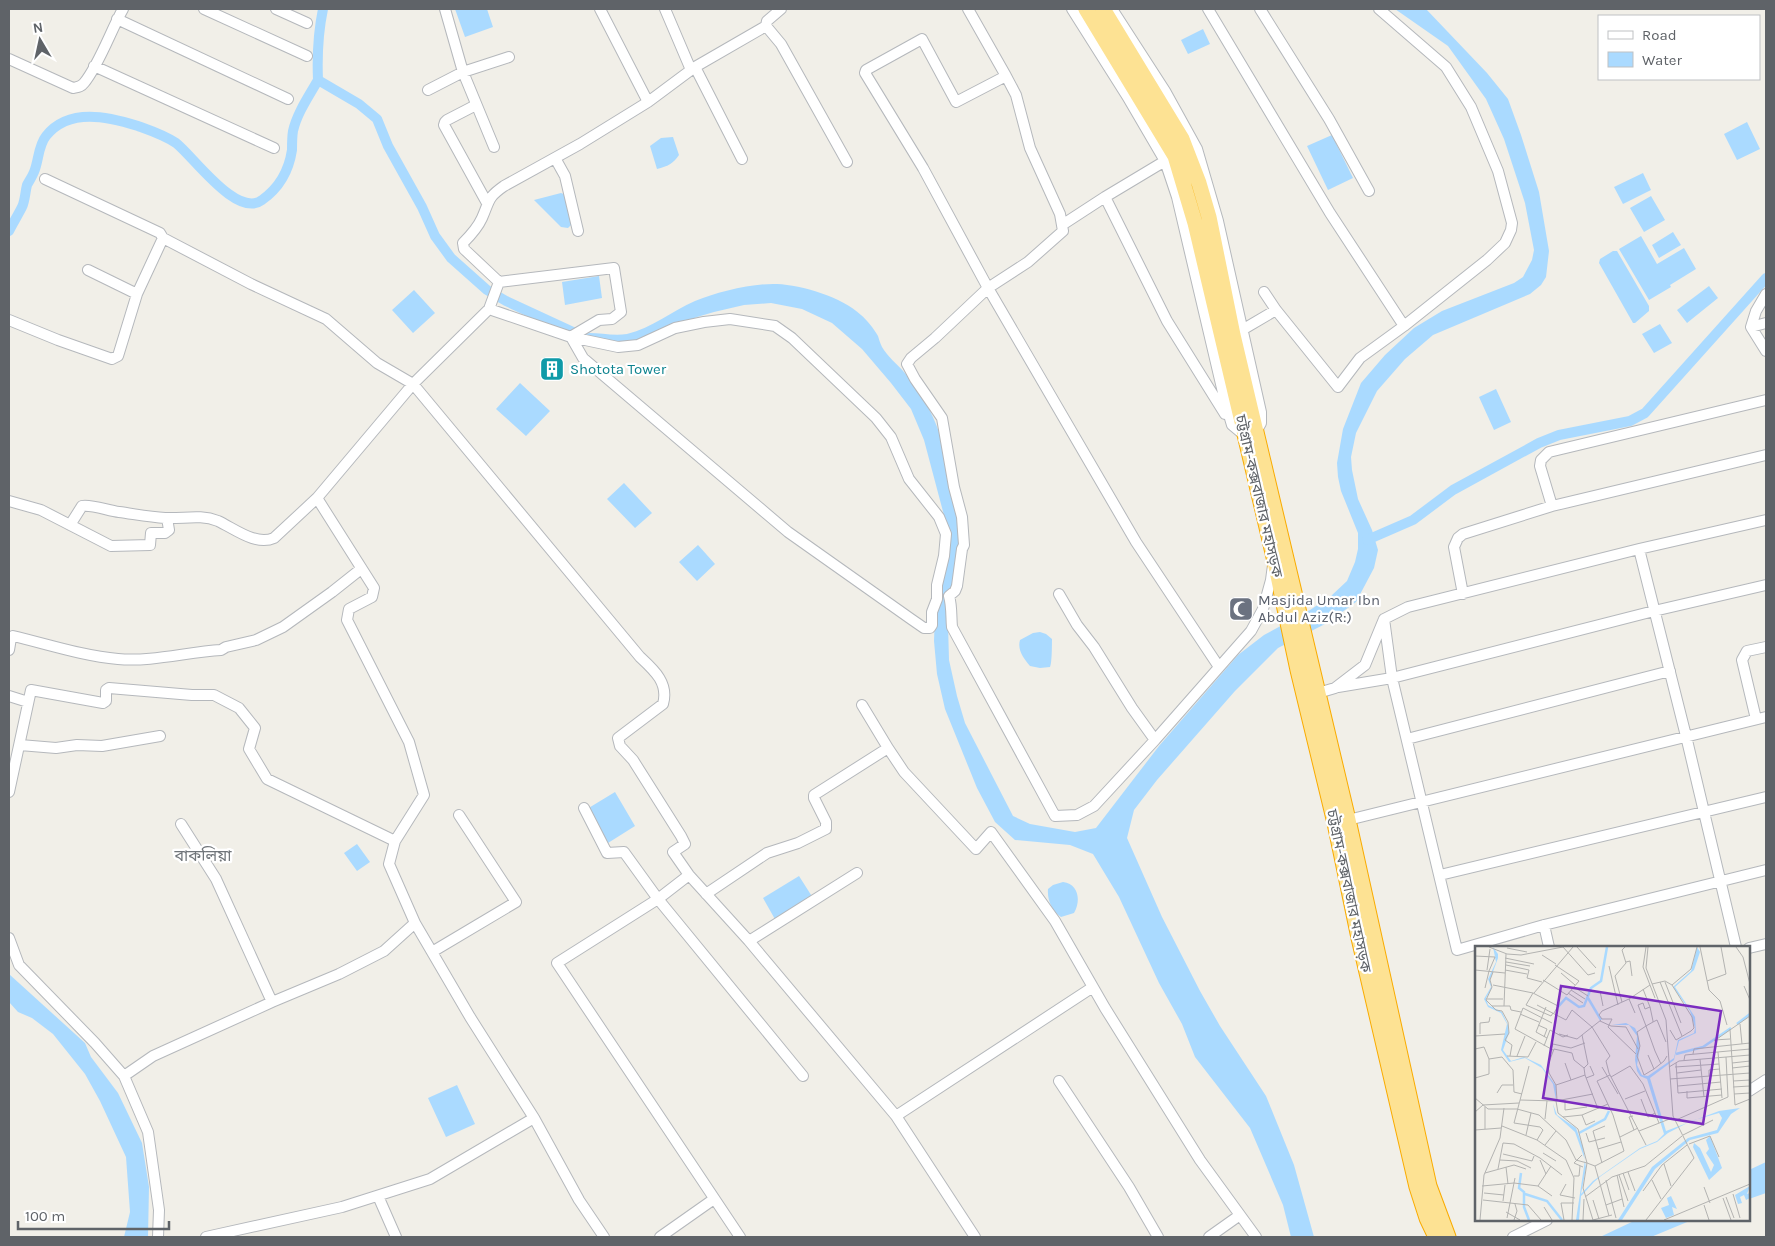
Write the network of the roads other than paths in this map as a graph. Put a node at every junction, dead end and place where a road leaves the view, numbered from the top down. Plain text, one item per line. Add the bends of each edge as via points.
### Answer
1 (123, 9) edge
2 (204, 9) edge
3 (276, 9) edge
4 (445, 9) edge
5 (600, 9) edge
6 (665, 9) edge
7 (781, 9) edge
8 (968, 9) edge
9 (1072, 9) edge
10 (1086, 9) edge
11 (1103, 9) edge
12 (1112, 9) edge
13 (1208, 9) edge
14 (1260, 9) edge
15 (1379, 9) edge
16 (118, 19) junction
17 (307, 23) dead end
18 (766, 26) junction
19 (307, 56) dead end
20 (509, 57) dead end
21 (9, 59) edge
22 (94, 66) junction
23 (693, 69) junction
24 (463, 72) junction
25 (1006, 76) junction
26 (428, 90) dead end
27 (288, 99) dead end
28 (648, 102) junction
29 (476, 105) junction
30 (494, 147) dead end
31 (274, 148) dead end
32 (555, 158) junction
33 (742, 158) dead end
34 (1164, 161) junction
35 (847, 162) dead end
36 (45, 179) dead end
37 (1369, 191) dead end
38 (1105, 197) junction
39 (487, 203) junction
40 (1062, 225) junction
41 (578, 230) dead end
42 (163, 238) junction
43 (1193, 238) junction
44 (1223, 264) junction
45 (88, 270) dead end
46 (499, 282) junction
47 (1203, 283) junction
48 (988, 288) junction
49 (1228, 289) junction
50 (1264, 292) dead end
51 (138, 294) junction
52 (1766, 294) edge
53 (489, 309) junction
54 (1276, 310) junction
55 (9, 320) edge
56 (1766, 323) edge
57 (1404, 326) junction
58 (1751, 326) junction
59 (1242, 330) junction
60 (572, 337) junction
61 (1766, 352) edge
62 (413, 384) junction
63 (1766, 400) edge
64 (1232, 425) junction
65 (1250, 433) junction
66 (1766, 454) edge
67 (317, 498) junction
68 (9, 501) edge
69 (1552, 506) junction
70 (167, 518) junction
71 (1766, 520) edge
72 (70, 524) junction
73 (1639, 549) junction
74 (1274, 557) junction
75 (361, 569) junction
76 (1285, 582) junction
77 (1766, 585) edge
78 (1059, 594) dead end
79 (1463, 594) junction
80 (1654, 611) junction
81 (1384, 619) junction
82 (9, 644) edge
83 (1766, 647) edge
84 (1219, 667) junction
85 (1305, 668) junction
86 (1670, 671) junction
87 (1392, 678) junction
88 (1335, 688) junction
89 (1318, 694) junction
90 (9, 696) edge
91 (28, 702) junction
92 (862, 705) dead end
93 (1761, 718) edge
94 (160, 736) dead end
95 (1686, 736) junction
96 (1407, 739) junction
97 (1155, 740) junction
98 (20, 745) junction
99 (888, 748) junction
100 (9, 792) edge
101 (1766, 797) edge
102 (1422, 802) junction
103 (584, 808) dead end
104 (1704, 812) junction
105 (459, 815) dead end
106 (1348, 820) junction
107 (181, 824) dead end
108 (395, 841) junction
109 (1766, 870) edge
110 (857, 872) dead end
111 (689, 875) junction
112 (1440, 875) junction
113 (1720, 881) junction
114 (706, 894) junction
115 (658, 898) junction
116 (415, 923) junction
117 (1544, 924) junction
118 (9, 938) edge
119 (749, 941) junction
120 (1766, 944) edge
121 (1549, 946) edge
122 (1736, 946) edge
123 (1750, 948) edge
124 (432, 952) junction
125 (1093, 987) junction
126 (1379, 993) junction
127 (272, 1002) junction
128 (124, 1076) junction
129 (803, 1076) dead end
130 (1766, 1080) edge
131 (1059, 1081) dead end
132 (1750, 1089) edge
133 (896, 1116) junction
134 (534, 1118) junction
135 (378, 1196) junction
136 (714, 1199) junction
137 (1240, 1215) junction
138 (1544, 1221) edge
139 (242, 1233) edge
140 (158, 1237) edge
141 (206, 1237) edge
142 (396, 1237) edge
143 (604, 1237) edge
144 (660, 1237) edge
145 (740, 1237) edge
146 (975, 1237) edge
147 (1158, 1237) edge
148 (1209, 1237) edge
149 (1256, 1237) edge
150 (1436, 1237) edge
151 (1448, 1237) edge
152 (1513, 1237) edge

1 - 16 street
2 - 19 street
3 - 17 street
4 - 24 street
5 - 28 street
6 - 23 street
7 - 18 street via 767,21
8 - 25 street
9 - 34 street
10 - 43 highway, চট্টগ্রাম-কক্সবাজার মহাসড়ক via 1175,156
11 - 44 highway, চট্টগ্রাম-কক্সবাজার মহাসড়ক via 1182,139 1200,184
12 - 44 street via 1165,91 1197,149 1207,179
13 - 57 street via 1330,213
14 - 37 street via 1329,119
15 - 57 street via 1446,67 1471,107 1498,171 1512,223 1505,243
16 - 22 street
16 - 27 street
18 - 23 street
18 - 35 street via 781,44
20 - 24 street
21 - 22 street via 73,88 83,85
22 - 31 street
23 - 28 street
23 - 33 street
24 - 26 street
24 - 29 street
25 - 40 street via 1016,95 1030,148
25 - 48 street via 956,102 922,38 865,72 923,168
28 - 32 street
29 - 30 street
29 - 39 street via 447,120 444,125
32 - 39 street via 504,186
32 - 41 street via 565,176
34 - 38 street
34 - 43 street
36 - 42 street via 160,233
38 - 40 street
38 - 64 street via 1167,321
39 - 46 street via 482,219 463,246
40 - 48 street via 1063,231 1028,262
42 - 51 street
42 - 62 street via 326,320 377,363
43 - 47 highway, চট্টগ্রাম-কক্সবাজার মহাসড়ক
44 - 49 highway, চট্টগ্রাম-কক্সবাজার মহাসড়ক
45 - 51 street
46 - 53 street
46 - 60 street via 614,268 621,312 612,319 599,320
47 - 64 street
47 - 65 highway, চট্টগ্রাম-কক্সবাজার মহাসড়ক
48 - 84 street via 1136,542
48 - 97 street via 907,364 942,418 962,517 964,545 956,591 949,596 952,627 1055,816 1077,815 1094,806
49 - 59 street
49 - 65 highway, চট্টগ্রাম-কক্সবাজার মহাসড়ক
50 - 54 street
51 - 55 street via 118,356 112,359
52 - 58 street
53 - 60 street
53 - 62 street
54 - 57 street via 1338,387 1360,358
54 - 59 street
56 - 58 street
58 - 61 street
59 - 65 street via 1261,412 1261,423
60 - 60 street via 584,358 788,532 910,619 930,628 946,534 939,517 909,478 891,438 876,418 792,338 775,326 730,319 676,328 638,345 618,347
62 - 67 street
62 - 111 street via 640,657 659,675 665,697 663,704 618,738 620,746 633,760 681,836 685,844 673,852
63 - 69 street via 1549,452 1540,466
64 - 65 street
65 - 74 highway, চট্টগ্রাম-কক্সবাজার মহাসড়ক
65 - 76 highway, চট্টগ্রাম-কক্সবাজার মহাসড়ক
66 - 69 street
67 - 70 street via 266,542 202,516
67 - 75 street
68 - 72 street via 42,510
69 - 79 street via 1458,538 1454,547
70 - 72 street via 87,505 82,506
70 - 72 street via 167,533 151,533 148,546 111,546
71 - 73 street
73 - 79 street
73 - 80 street
74 - 76 highway, চট্টগ্রাম-কক্সবাজার মহাসড়ক
74 - 84 street via 1263,609 1251,631
75 - 82 street via 283,626 256,640 222,650 118,659 13,636
75 - 108 street via 374,592 372,597 349,609 347,620 409,742 424,795
76 - 85 highway, চট্টগ্রাম-কক্সবাজার মহাসড়ক
77 - 80 street
78 - 97 street
79 - 81 street via 1408,606
80 - 86 street
80 - 87 street
81 - 87 street
81 - 88 street via 1365,664
83 - 93 street via 1747,651 1742,660
84 - 97 street
85 - 89 highway, চট্টগ্রাম-কক্সবাজার মহাসড়ক
85 - 126 highway, চট্টগ্রাম-কক্সবাজার মহাসড়ক via 1335,823
86 - 95 street
86 - 96 street
87 - 88 street
87 - 96 street
88 - 89 street
89 - 106 highway, চট্টগ্রাম-কক্সবাজার মহাসড়ক
90 - 91 street
91 - 98 street
91 - 108 street via 30,691 34,690 103,703 109,688 214,695 239,708 255,728 249,749 267,779
92 - 99 street
93 - 95 street
94 - 98 street via 102,746 56,748
95 - 102 street
95 - 104 street
96 - 102 street
98 - 100 street
99 - 114 street via 814,795 826,829 767,853
99 - 125 street via 904,772 976,849 991,832 1055,921
101 - 104 street
102 - 106 street
102 - 112 street
103 - 115 street via 607,854 624,852
104 - 112 street
104 - 113 street
105 - 124 street via 516,902
106 - 126 highway, চট্টগ্রাম-কক্সবাজার মহাসড়ক
107 - 127 street via 216,879
108 - 116 street via 389,864
109 - 113 street
110 - 119 street
111 - 114 street
111 - 115 street
112 - 117 street via 1458,950
113 - 117 street
113 - 122 street
114 - 119 street
115 - 129 street
115 - 136 street via 557,963
116 - 124 street
116 - 127 street via 384,952
117 - 121 street
118 - 128 street via 19,965
119 - 133 street
120 - 123 street
124 - 134 street
125 - 133 street
125 - 137 street via 1200,1160
126 - 150 highway, চট্টগ্রাম-কক্সবাজার মহাসড়ক via 1417,1187
126 - 151 highway, চট্টগ্রাম-কক্সবাজার মহাসড়ক via 1429,1186
127 - 128 street via 153,1056
128 - 140 street via 148,1132 159,1210
130 - 132 street
131 - 147 street
133 - 146 street
134 - 135 street via 430,1180
134 - 143 street via 579,1200
135 - 139 street
135 - 142 street
136 - 144 street
136 - 145 street
137 - 148 street
137 - 149 street
138 - 152 street
139 - 141 street

